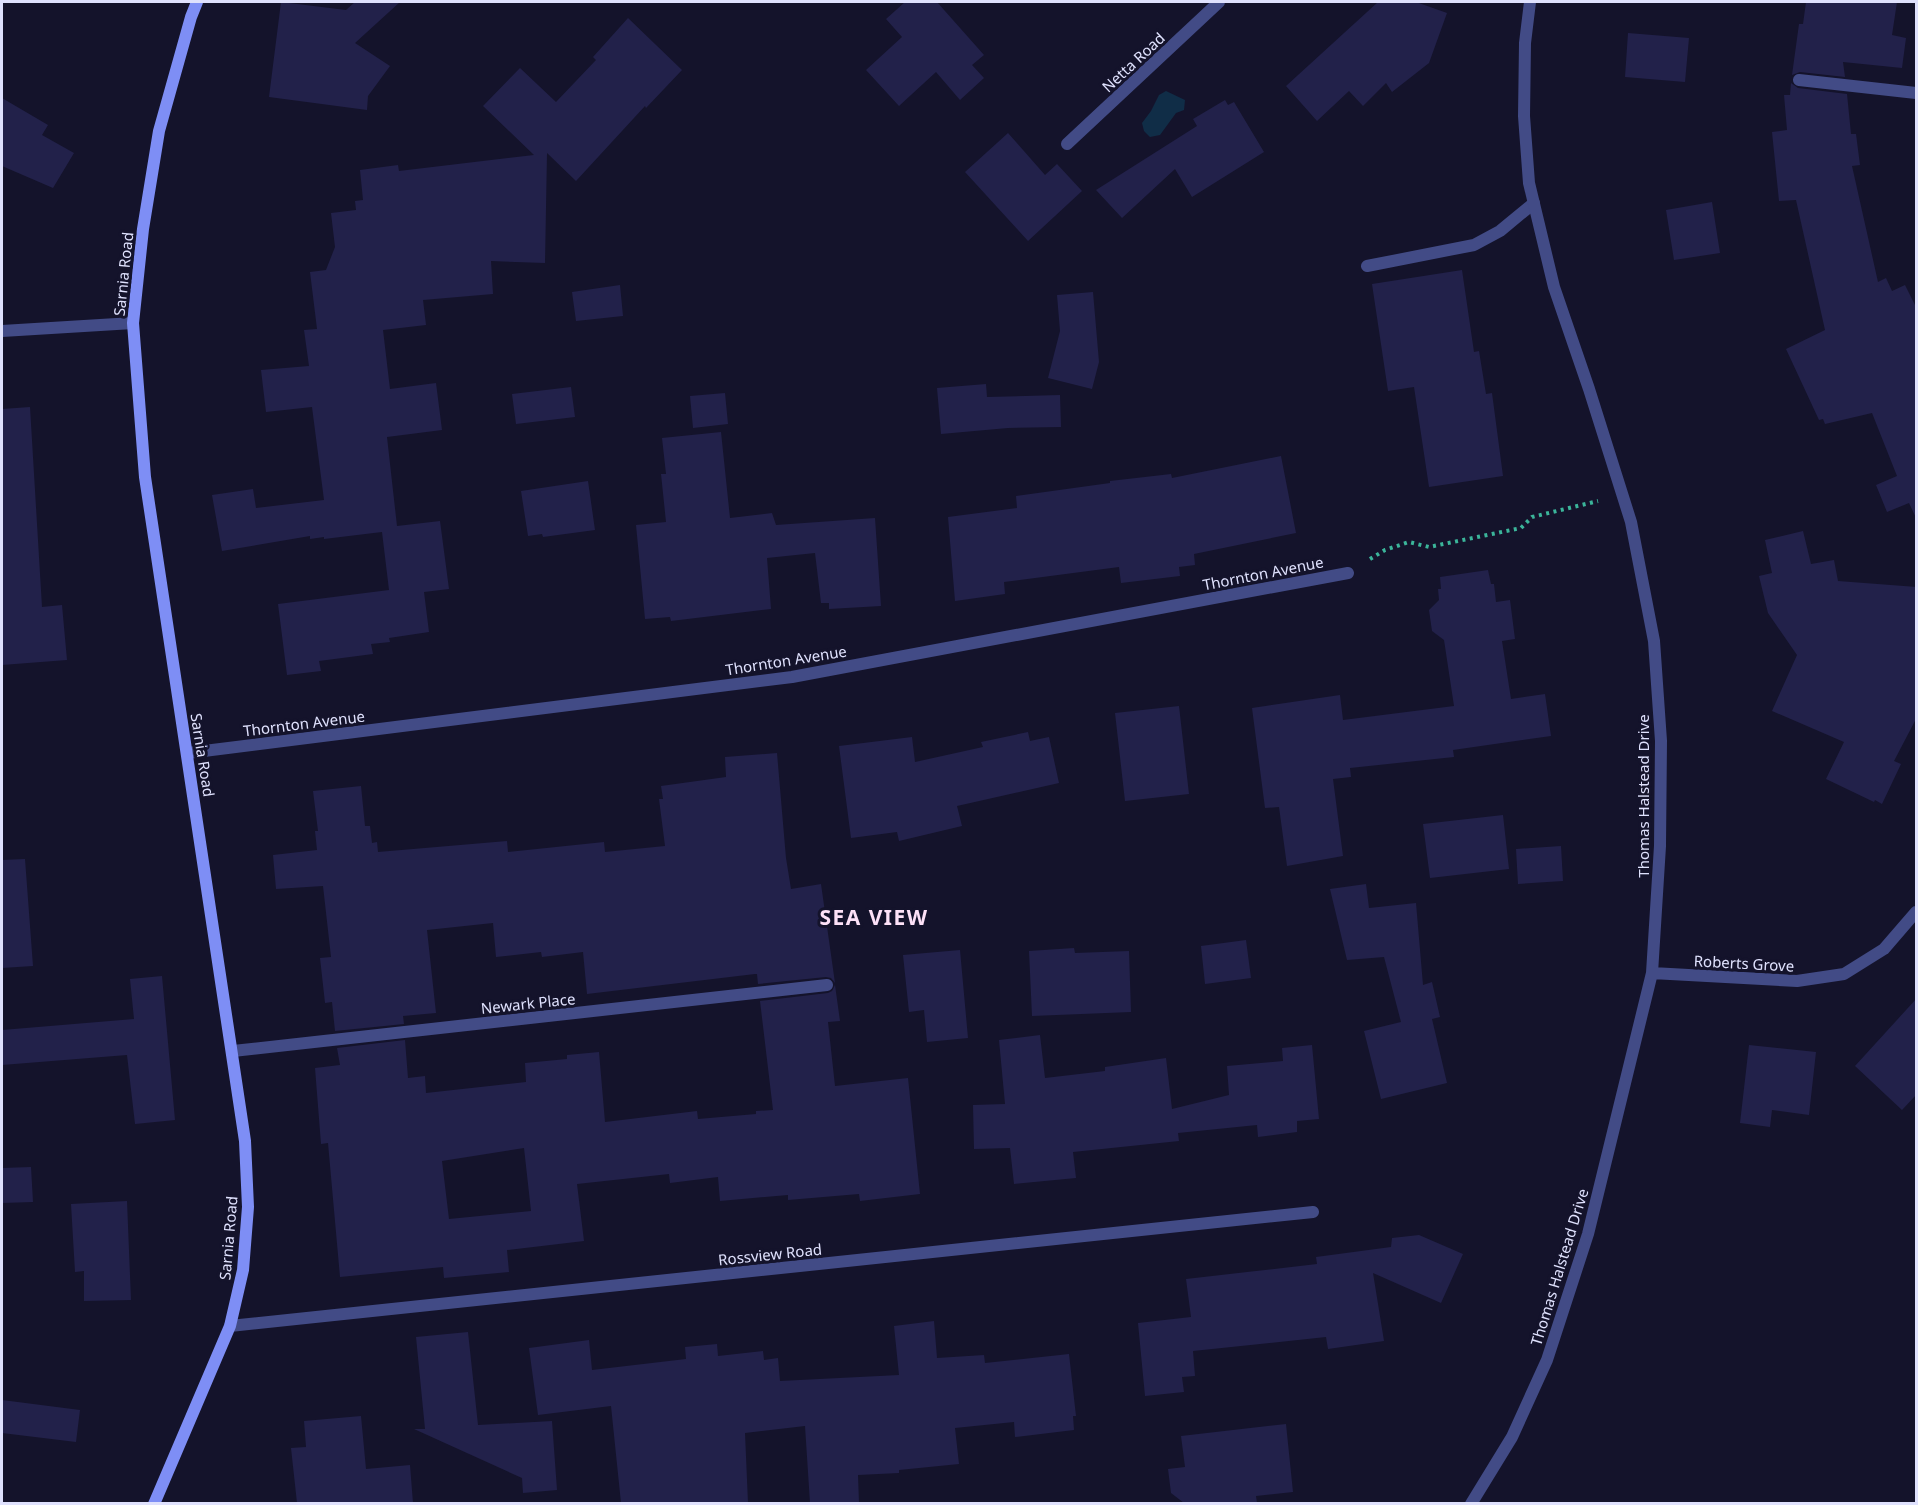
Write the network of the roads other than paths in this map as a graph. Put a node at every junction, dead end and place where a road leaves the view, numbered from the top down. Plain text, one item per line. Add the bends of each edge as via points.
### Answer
1 (197, 2) edge
2 (1219, 2) edge
3 (1530, 2) edge
4 (1799, 80) dead end
5 (1917, 93) edge
6 (1067, 144) dead end
7 (1534, 202) junction
8 (1367, 266) dead end
9 (133, 323) junction
10 (2, 331) edge
11 (1348, 573) road end
12 (188, 753) junction
13 (1917, 912) edge
14 (1652, 973) junction
15 (827, 985) dead end
16 (232, 1051) junction
17 (1313, 1212) dead end
18 (230, 1326) junction
19 (154, 1503) edge
20 (1471, 1503) edge

1 - 9 main road, Sarnia Road via 159,131
2 - 6 street, Netta Road
3 - 7 street, Thomas Halstead Drive via 1524,116
4 - 5 street
7 - 8 street via 1500,231 1474,245
7 - 14 street, Thomas Halstead Drive via 1554,287 1631,522 1654,641 1661,741 1660,846
9 - 10 street
9 - 12 main road, Sarnia Road via 145,477
11 - 12 street, Thornton Avenue via 792,677
12 - 16 main road, Sarnia Road
13 - 14 street, Roberts Grove via 1884,949 1844,974 1797,981
14 - 20 street, Thomas Halstead Drive via 1588,1234 1547,1360 1512,1437
15 - 16 street, Newark Place
16 - 18 main road, Sarnia Road via 246,1141 248,1207 243,1270
17 - 18 street, Rossview Road
18 - 19 main road, Sarnia Road

